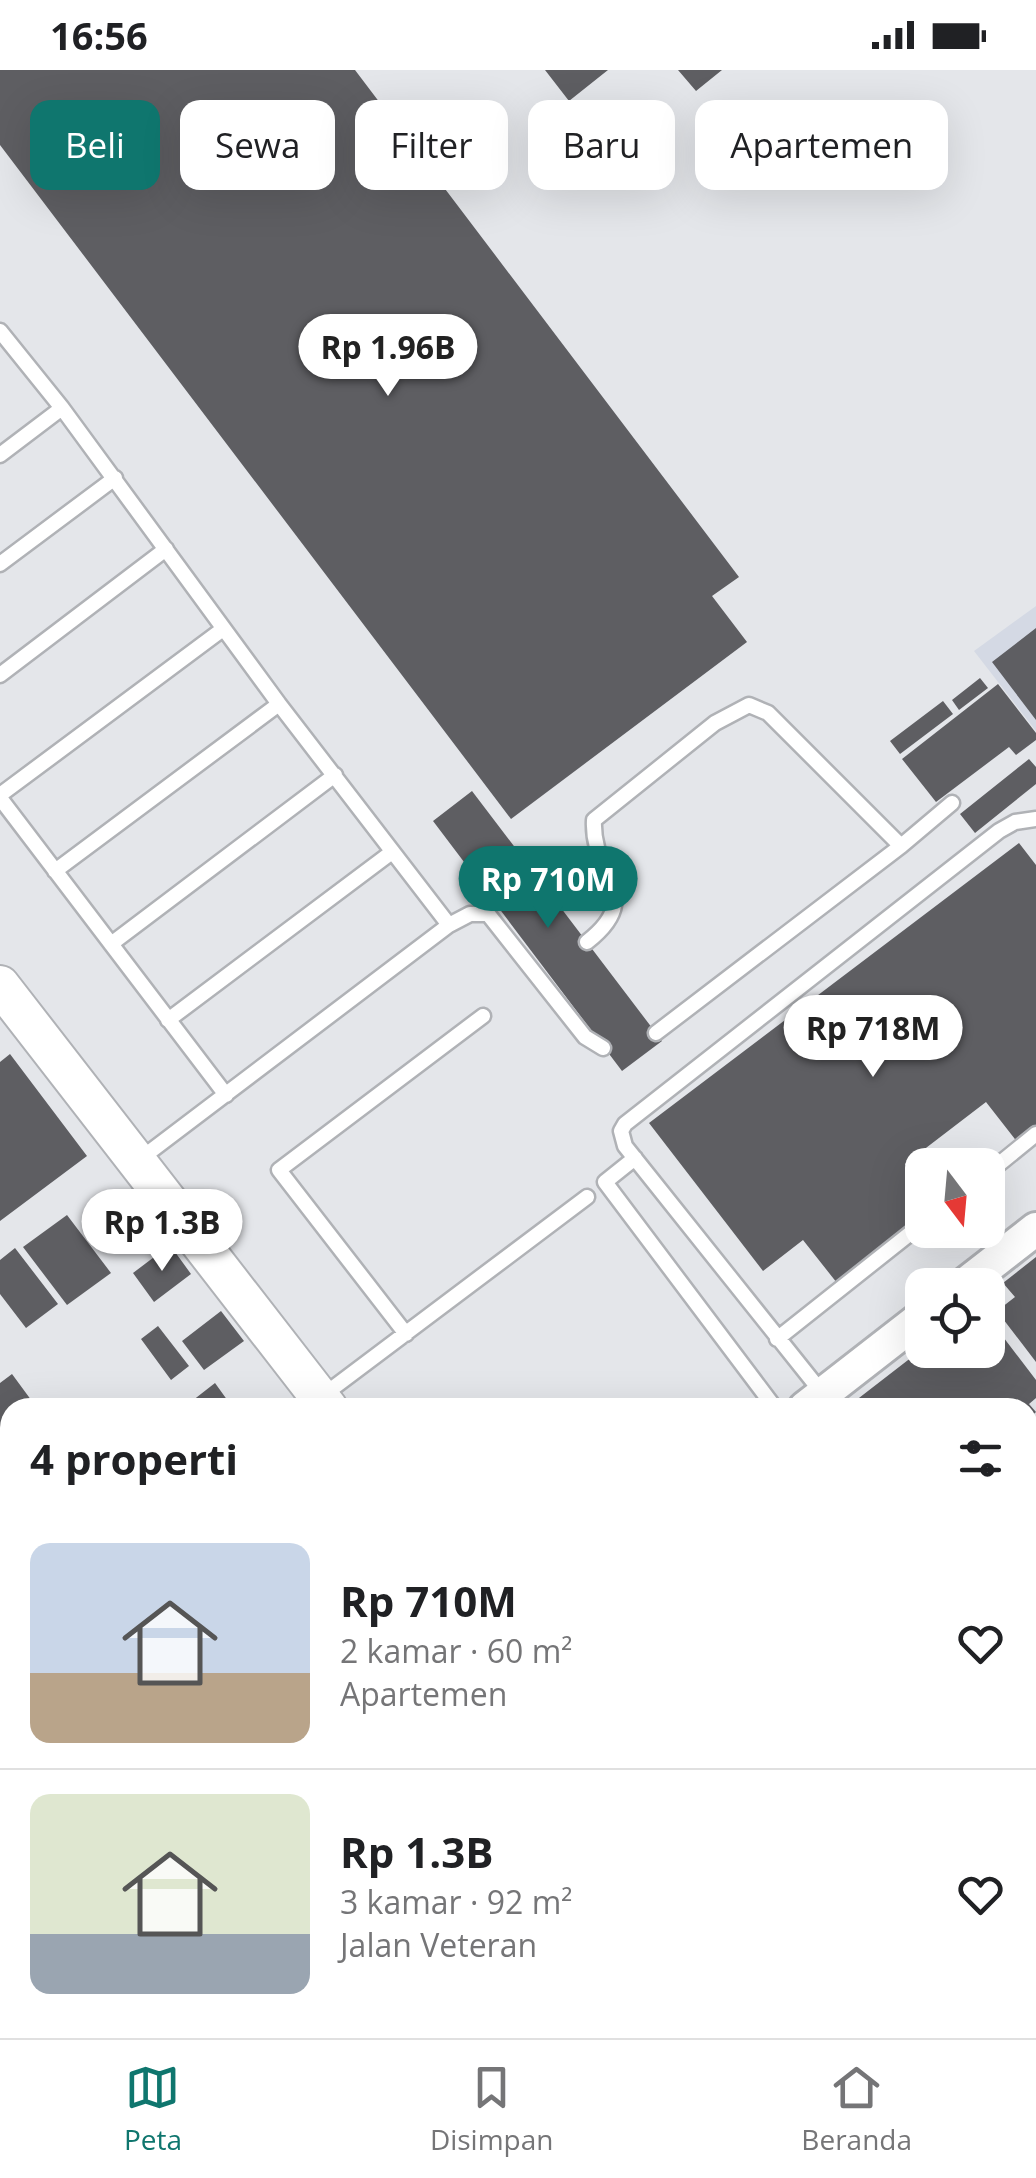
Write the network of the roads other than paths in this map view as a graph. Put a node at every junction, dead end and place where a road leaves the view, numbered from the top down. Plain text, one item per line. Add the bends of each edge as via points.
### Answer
1 (0, 331) edge
2 (62, 408) junction
3 (0, 455) edge
4 (115, 478) junction
5 (166, 549) junction
6 (0, 564) edge
7 (222, 628) junction
8 (0, 675) edge
9 (278, 704) junction
10 (335, 776) junction
11 (0, 796) edge
12 (952, 803) dead end
13 (1036, 819) edge
14 (900, 846) junction
15 (392, 852) junction
16 (55, 871) junction
17 (449, 925) junction
18 (587, 942) dead end
19 (110, 944) junction
20 (0, 985) edge
21 (483, 1016) dead end
22 (168, 1020) junction
23 (656, 1033) dead end
24 (603, 1048) dead end
25 (226, 1095) junction
26 (1036, 1134) edge
27 (635, 1158) junction
28 (1005, 1159) edge
29 (138, 1161) junction
30 (587, 1197) dead end
31 (1036, 1229) edge
32 (905, 1237) edge
33 (986, 1268) edge
34 (905, 1330) edge
35 (406, 1334) junction
36 (777, 1339) junction
37 (320, 1398) edge
38 (330, 1398) edge
39 (767, 1398) edge
40 (812, 1398) edge
41 (818, 1398) edge

1 - 2 lane
2 - 3 lane
2 - 4 lane
4 - 5 lane
4 - 6 lane
5 - 7 lane
5 - 8 lane
7 - 9 lane
7 - 11 lane
9 - 10 lane
9 - 16 lane
10 - 15 lane
10 - 19 lane
11 - 16 lane
12 - 14 lane
13 - 27 lane via 1000,830 625,1124 620,1132
14 - 18 lane via 768,712 749,705 715,723 594,820 615,912
14 - 23 lane
15 - 17 lane
15 - 22 lane
16 - 19 lane
17 - 24 lane via 488,914 542,974 585,1037
17 - 25 lane
19 - 22 lane
20 - 29 main road
21 - 35 lane via 279,1170
22 - 25 lane
25 - 29 lane
26 - 28 lane
27 - 36 lane
27 - 39 lane via 604,1182
29 - 37 main road
30 - 35 lane
31 - 33 street
32 - 36 lane
34 - 41 street
35 - 38 lane
36 - 40 lane

